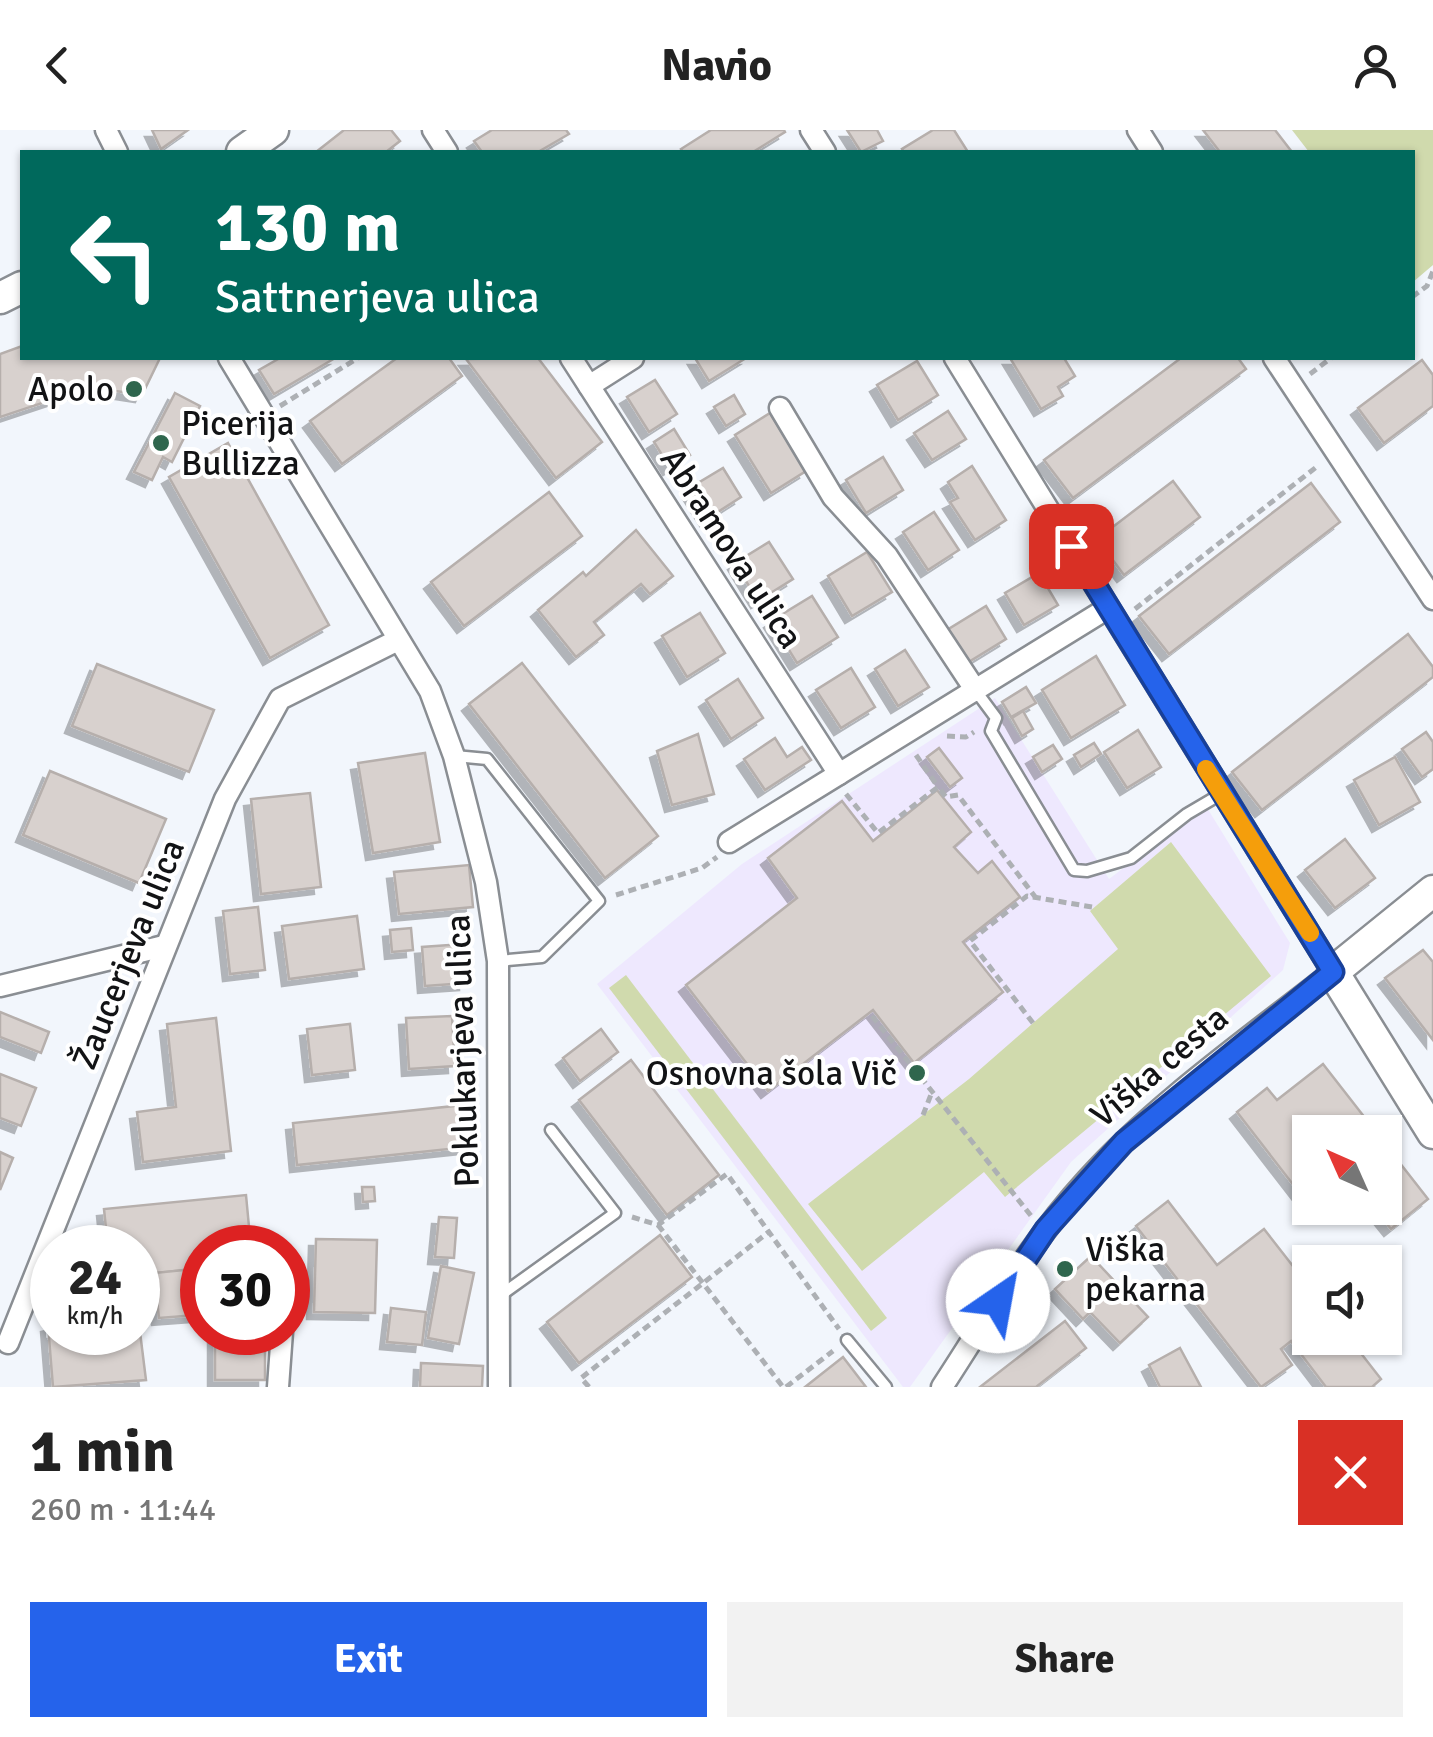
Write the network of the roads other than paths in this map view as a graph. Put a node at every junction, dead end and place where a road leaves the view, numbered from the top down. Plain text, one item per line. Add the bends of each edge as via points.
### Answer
1 (274, 130) edge
2 (245, 150) edge
3 (231, 360) edge
4 (572, 360) edge
5 (630, 360) edge
6 (956, 360) edge
7 (1275, 360) edge
8 (589, 386) junction
9 (780, 408) dead end
10 (1433, 599) edge
11 (1112, 615) junction
12 (398, 640) junction
13 (976, 691) junction
14 (454, 756) junction
15 (833, 777) junction
16 (1221, 794) junction
17 (729, 842) road end
18 (1433, 891) edge
19 (164, 946) junction
20 (498, 961) junction
21 (1333, 972) junction
22 (0, 986) edge
23 (551, 1130) dead end
24 (1433, 1133) edge
25 (501, 1294) junction
26 (847, 1340) road end
27 (4, 1345) edge
28 (280, 1355) edge
29 (278, 1387) edge
30 (500, 1387) edge
31 (886, 1387) edge
32 (942, 1387) edge

1 - 2 street
3 - 12 street, Poklukarjeva ulica
4 - 8 street, Abramova ulica
5 - 8 street
6 - 11 street
7 - 10 street
8 - 15 street, Abramova ulica
9 - 13 street via 834,498 886,556
11 - 13 street
11 - 16 street
12 - 14 street, Poklukarjeva ulica via 430,691
12 - 19 street, Žaucerjeva ulica via 280,699 225,799
13 - 15 street
13 - 16 lane via 996,718 991,731 1071,866 1081,872 1131,858
14 - 20 street, Poklukarjeva ulica
14 - 20 lane via 487,759 598,901 542,958
15 - 17 street
16 - 21 street
18 - 21 street, Viška cesta
19 - 22 street
19 - 27 street, Žaucerjeva ulica
20 - 25 street, Poklukarjeva ulica
21 - 24 street
21 - 32 street, Viška cesta via 1124,1142 1046,1229
23 - 25 lane via 614,1213
25 - 30 street, Poklukarjeva ulica
26 - 31 lane
28 - 29 street

